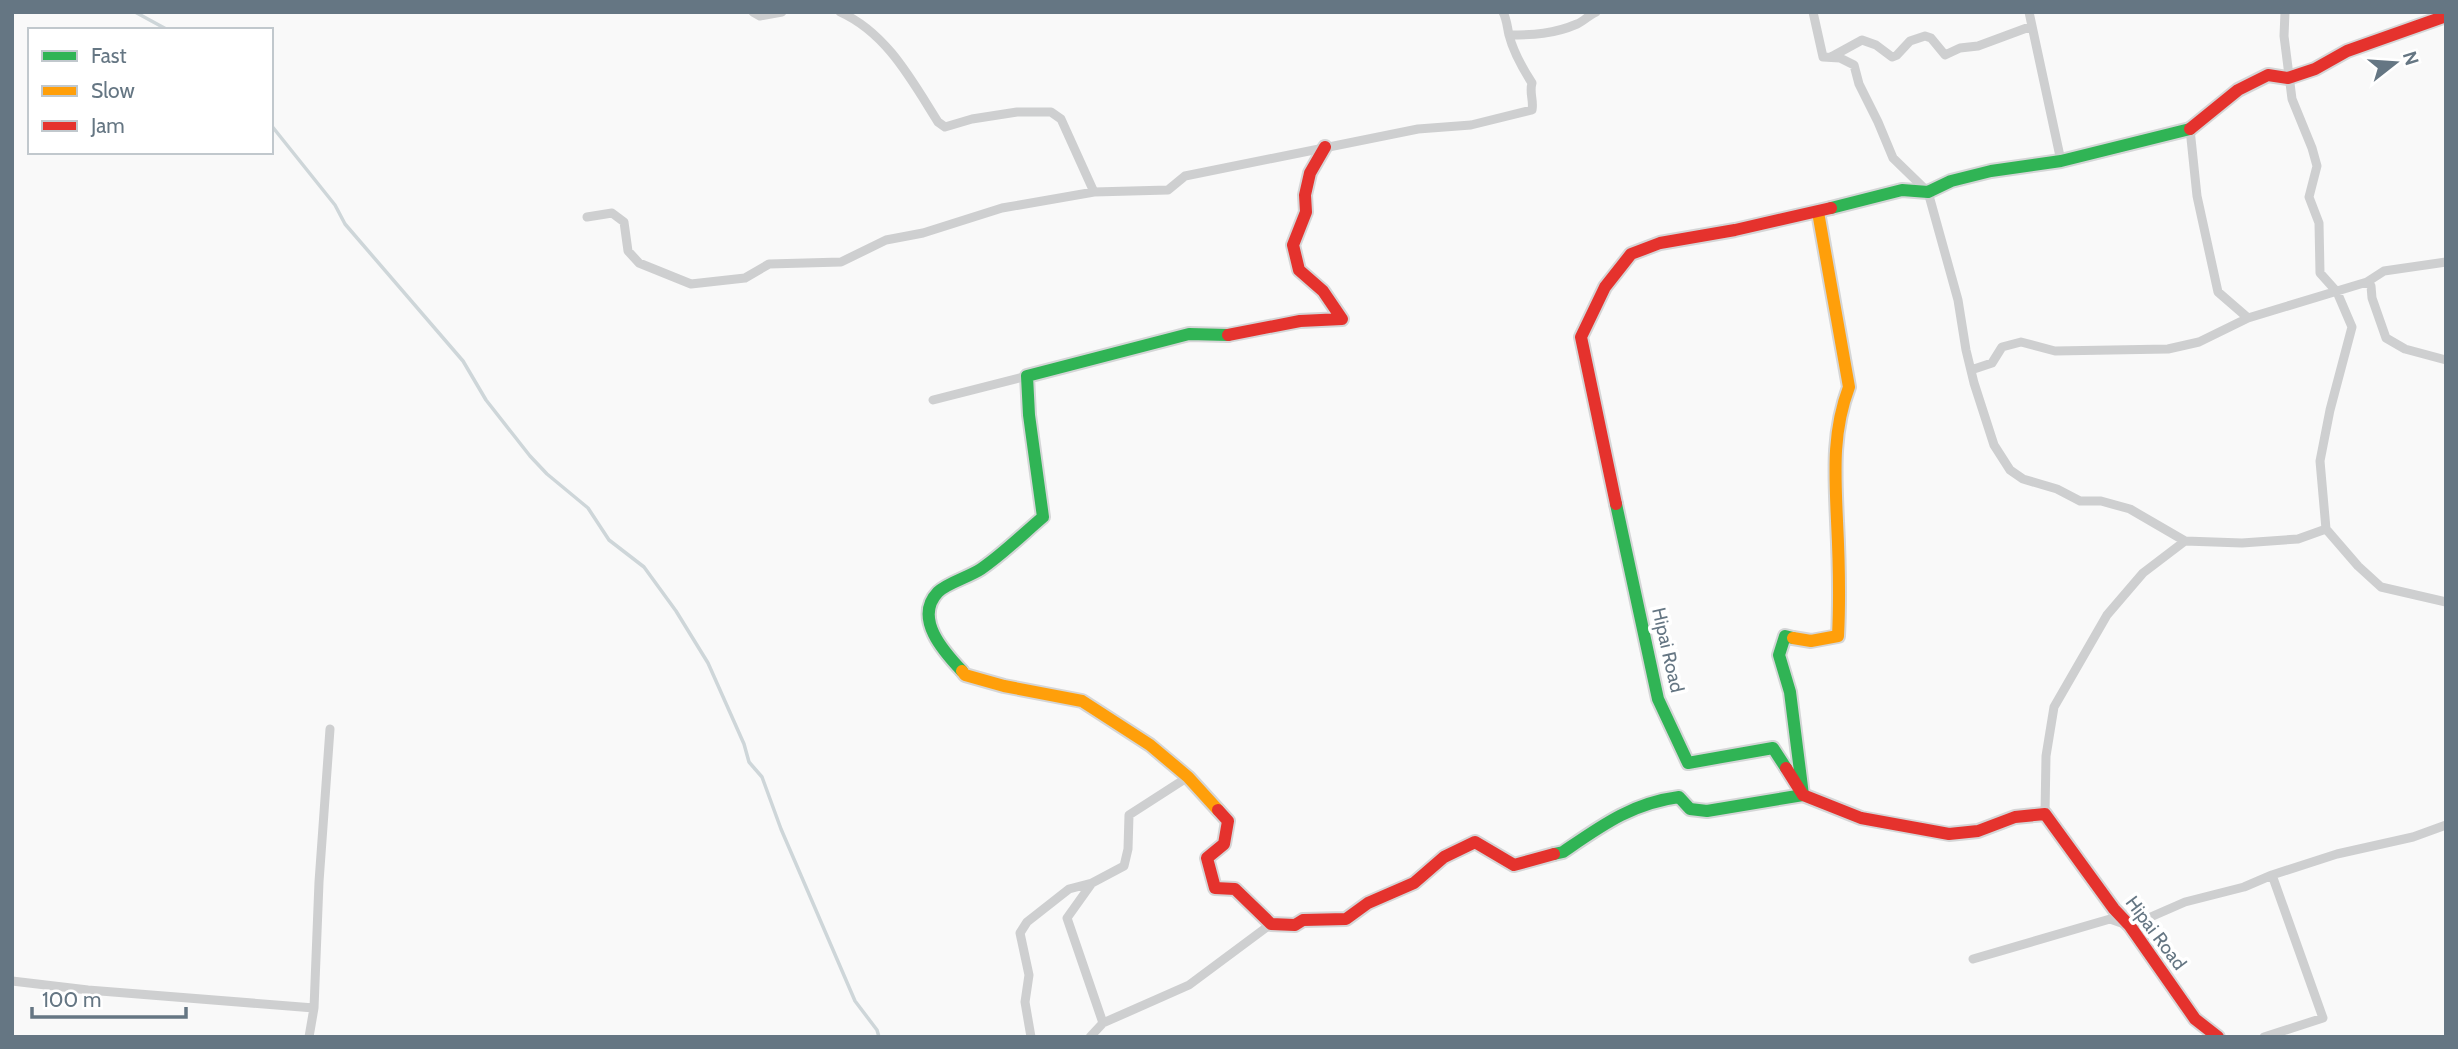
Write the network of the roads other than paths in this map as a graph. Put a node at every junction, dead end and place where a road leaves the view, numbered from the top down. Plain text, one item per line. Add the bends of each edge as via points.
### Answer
1 (753, 12) edge
2 (782, 12) edge
3 (840, 12) edge
4 (1503, 12) edge
5 (1596, 12) edge
6 (1812, 12) edge
7 (2029, 12) edge
8 (2285, 12) edge
9 (2446, 16) edge
10 (2032, 26) junction
11 (1509, 35) junction
12 (1831, 57) junction
13 (2288, 78) junction
14 (2190, 129) junction
15 (1325, 147) junction
16 (2061, 161) junction
17 (1094, 192) junction
18 (1928, 192) junction
19 (1818, 212) junction
20 (587, 217) dead end
21 (2446, 262) edge
22 (2367, 282) junction
23 (2337, 292) junction
24 (2248, 318) junction
25 (2446, 359) edge
26 (1971, 370) junction
27 (1027, 376) junction
28 (933, 400) dead end
29 (2326, 528) junction
30 (2185, 541) junction
31 (2446, 602) edge
32 (330, 729) dead end
33 (1188, 777) junction
34 (1803, 795) junction
35 (2045, 814) junction
36 (2446, 825) edge
37 (2272, 875) junction
38 (1092, 883) junction
39 (1271, 924) junction
40 (2130, 926) junction
41 (1973, 960) dead end
42 (12, 981) edge
43 (314, 1008) junction
44 (1103, 1023) junction
45 (309, 1037) edge
46 (1031, 1037) edge
47 (1090, 1037) edge
48 (2218, 1037) edge
49 (2264, 1037) edge

1 - 2 street via 760,16
3 - 17 street via 895,55 944,127 984,117 1051,112 1061,120
4 - 11 street
5 - 11 street via 1579,24 1552,32
6 - 12 street via 1821,51 1824,57
7 - 10 street
8 - 13 street
9 - 13 street via 2347,51
10 - 12 street via 1945,55 1925,36 1910,41 1892,57 1862,40
10 - 16 street
11 - 15 street via 1532,83 1532,110 1471,125 1418,128
12 - 18 street via 1854,65 1893,158
13 - 14 street via 2268,75 2238,90
13 - 23 street via 2317,166 2309,197 2319,223 2320,273
14 - 16 street, Hipai Road
14 - 24 street via 2197,196 2218,292
15 - 17 street via 1185,176 1168,190
15 - 27 street via 1310,173 1306,212 1293,245 1299,270 1323,292 1342,319 1301,320 1234,335 1189,334
16 - 18 street, Hipai Road via 1991,171
17 - 20 street via 1002,208 886,240 841,262 769,264 745,278 691,284 639,263 628,251 624,222 612,213
18 - 19 street, Hipai Road via 1902,190
18 - 26 street via 1958,300
19 - 34 street via 1849,387 1839,409 1833,452 1839,540 1838,636 1811,640 1785,636 1779,655 1790,692
19 - 34 street, Hipai Road via 1660,243 1631,254 1605,287 1581,337 1658,699 1688,763 1773,748
21 - 22 street via 2384,271
22 - 23 street
22 - 25 street via 2386,338 2405,349
23 - 24 street
23 - 29 street via 2352,327 2320,461
24 - 26 street via 2199,342 2168,349 2055,351 2021,342 2002,347 1992,362
26 - 30 street via 1994,445 2010,470 2023,480 2057,489 2080,502 2101,501 2130,509
27 - 28 street
27 - 33 street via 1043,517 981,569 938,592 928,612 932,631 965,675 1082,701 1150,745
29 - 30 street via 2298,539
29 - 31 street via 2381,587
30 - 35 street via 2143,573 2107,615 2054,707 2046,756
32 - 43 street
33 - 38 street via 1129,815 1124,866
33 - 39 street via 1228,821 1224,844 1207,858 1215,888 1235,888
34 - 35 street via 1861,817 1950,834
34 - 39 street via 1707,811 1690,810 1679,796 1654,800 1612,818 1563,852 1514,865 1475,842 1444,857 1415,883 1368,903 1346,919
35 - 40 street, Hipai Road
36 - 37 street
37 - 40 street via 2185,902
37 - 49 street via 2323,1018
38 - 44 street via 1067,918
38 - 46 street via 1069,889 1027,922 1020,933 1029,975 1025,1002
39 - 44 street via 1189,985
40 - 41 street via 2110,919
40 - 48 street, Hipai Road via 2195,1019
42 - 43 street
43 - 45 street
44 - 47 street

